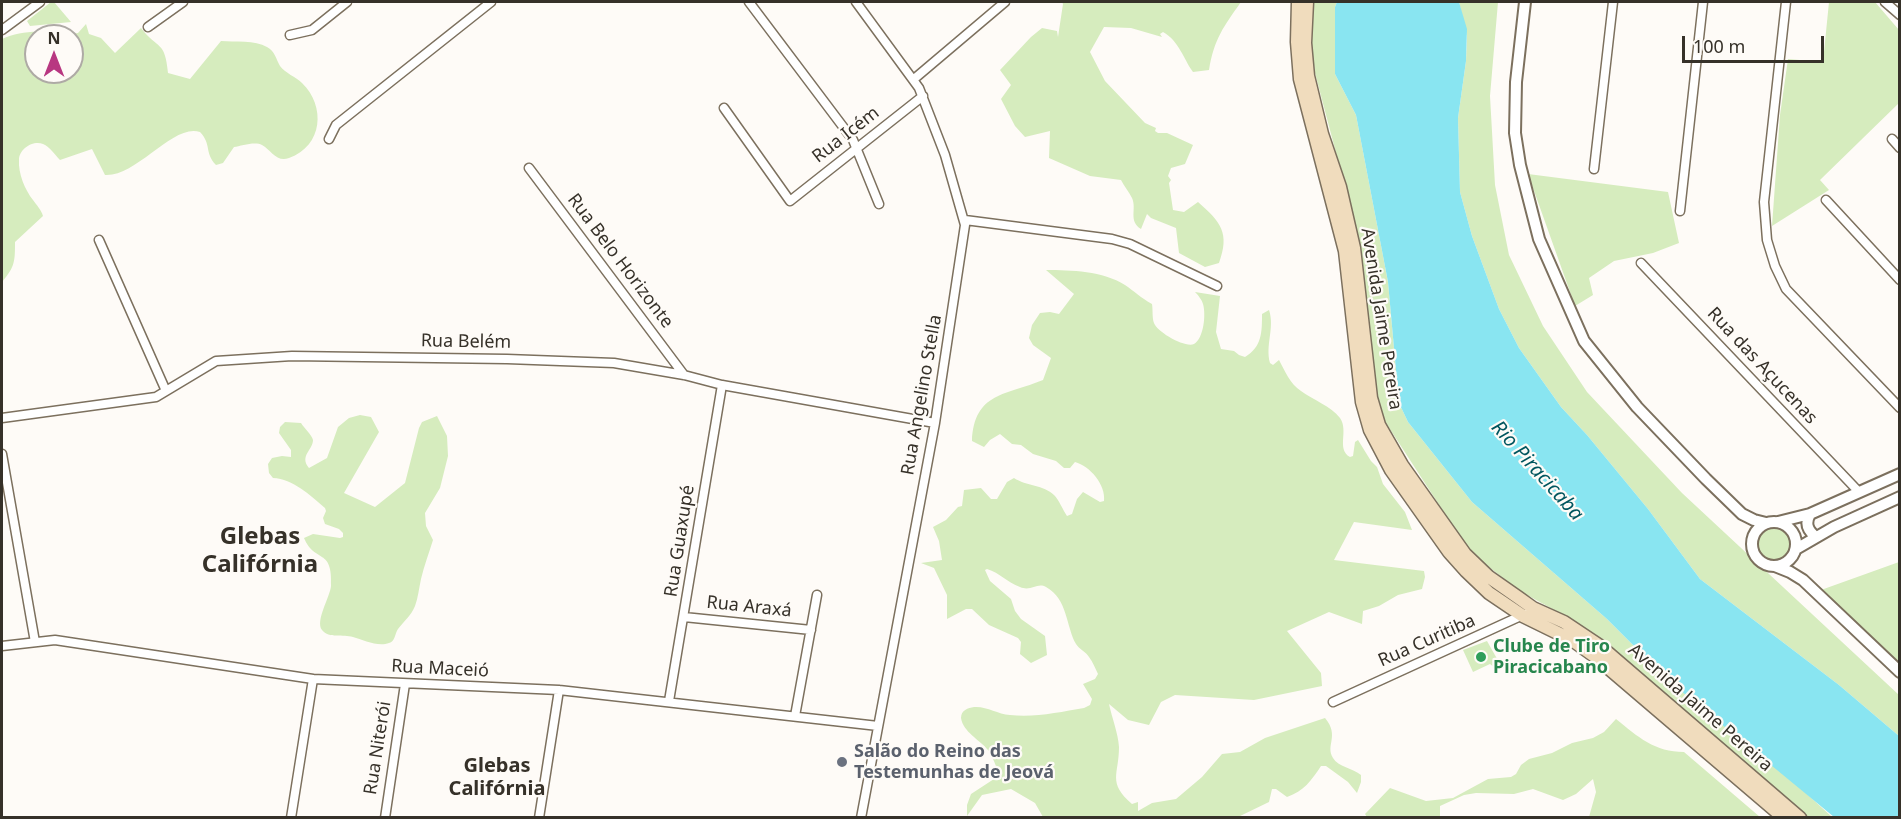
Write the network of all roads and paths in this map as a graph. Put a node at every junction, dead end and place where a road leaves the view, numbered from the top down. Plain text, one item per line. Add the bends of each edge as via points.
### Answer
1 (40, 2) edge
2 (183, 2) edge
3 (347, 2) edge
4 (491, 2) edge
5 (749, 2) edge
6 (856, 2) edge
7 (1005, 2) edge
8 (1298, 2) edge
9 (1307, 2) edge
10 (1525, 2) edge
11 (1613, 2) edge
12 (1703, 2) edge
13 (1786, 2) edge
14 (1885, 2) edge
15 (1895, 8) edge
16 (148, 27) dead end
17 (2, 30) edge
18 (290, 35) dead end
19 (914, 79) junction
20 (922, 96) junction
21 (724, 108) dead end
22 (329, 139) dead end
23 (1892, 139) dead end
24 (1899, 147) edge
25 (856, 149) junction
26 (529, 168) dead end
27 (1594, 169) dead end
28 (1826, 200) dead end
29 (879, 204) dead end
30 (1680, 211) dead end
31 (965, 220) junction
32 (99, 240) dead end
33 (1641, 263) dead end
34 (1899, 280) edge
35 (1217, 286) dead end
36 (684, 375) junction
37 (722, 385) junction
38 (166, 391) junction
39 (1899, 408) edge
40 (2, 418) edge
41 (935, 423) junction
42 (2, 454) edge
43 (1899, 474) edge
44 (1859, 492) junction
45 (1899, 497) edge
46 (1742, 514) junction
47 (1810, 514) junction
48 (1772, 523) junction
49 (1816, 537) junction
50 (1752, 541) junction
51 (1795, 550) junction
52 (1774, 566) junction
53 (1803, 580) junction
54 (817, 595) dead end
55 (1533, 608) junction
56 (1523, 616) junction
57 (684, 617) junction
58 (811, 630) junction
59 (35, 642) junction
60 (2, 646) edge
61 (1899, 672) edge
62 (313, 679) junction
63 (405, 684) junction
64 (560, 690) junction
65 (669, 701) junction
66 (1333, 702) dead end
67 (795, 716) junction
68 (878, 726) junction
69 (291, 818) edge
70 (385, 818) edge
71 (540, 818) edge
72 (861, 818) edge
73 (1784, 818) edge
74 (1800, 818) edge

1 - 17 street
2 - 16 street
3 - 18 street via 312,30
4 - 22 street via 336,125
5 - 25 street
6 - 19 street, Rua Angelino Stella
7 - 19 street
8 - 56 main road, Avenida Jaime Pereira via 1300,79 1344,251 1362,402 1370,430 1391,470 1449,552 1489,593
9 - 55 main road, Avenida Jaime Pereira via 1308,76 1354,248 1371,398 1379,425 1465,555 1489,578
10 - 46 street via 1515,134 1539,239 1584,341 1637,407
11 - 27 street
12 - 30 street
13 - 39 street via 1764,202 1767,240 1786,289
14 - 15 street
19 - 20 street, Rua Angelino Stella
20 - 25 street, Rua Icém
20 - 31 street, Rua Angelino Stella
21 - 25 street, Rua Icém via 790,201
23 - 24 street
25 - 29 street
26 - 36 street, Rua Belo Horizonte
28 - 34 street
31 - 35 street via 1112,239
31 - 41 street, Rua Angelino Stella
32 - 38 street
33 - 44 street, Rua das Açucenas
36 - 37 street, Rua Belém
36 - 38 street, Rua Belém via 614,363 292,356 216,361
37 - 41 street, Rua Belém
37 - 57 street, Rua Guaxupé
38 - 40 street, Rua Belém via 156,397
41 - 68 street, Rua Angelino Stella
42 - 59 street
43 - 44 street
44 - 47 street
45 - 49 street
46 - 48 street
46 - 50 street
47 - 48 street
47 - 49 street via 1808,527
48 - 50 street via 1757,530
48 - 51 street via 1790,528
49 - 51 street
50 - 52 street via 1760,561
51 - 52 street via 1788,561
51 - 53 street
52 - 53 street
53 - 61 street
54 - 58 street
55 - 56 street, Rua Curitiba
55 - 74 main road, Avenida Jaime Pereira via 1564,622 1600,646
56 - 66 street, Rua Curitiba
56 - 73 main road, Avenida Jaime Pereira via 1593,655
57 - 58 street, Rua Araxá
57 - 65 street, Rua Guaxupé
58 - 67 street
59 - 60 street, Rua Maceió
59 - 62 street, Rua Maceió via 55,640
62 - 63 street, Rua Maceió
62 - 69 street
63 - 64 street, Rua Maceió
63 - 70 street, Rua Niterói
64 - 65 street, Rua Maceió
64 - 71 street
65 - 67 street, Rua Maceió
67 - 68 street, Rua Maceió
68 - 72 street, Rua Angelino Stella

